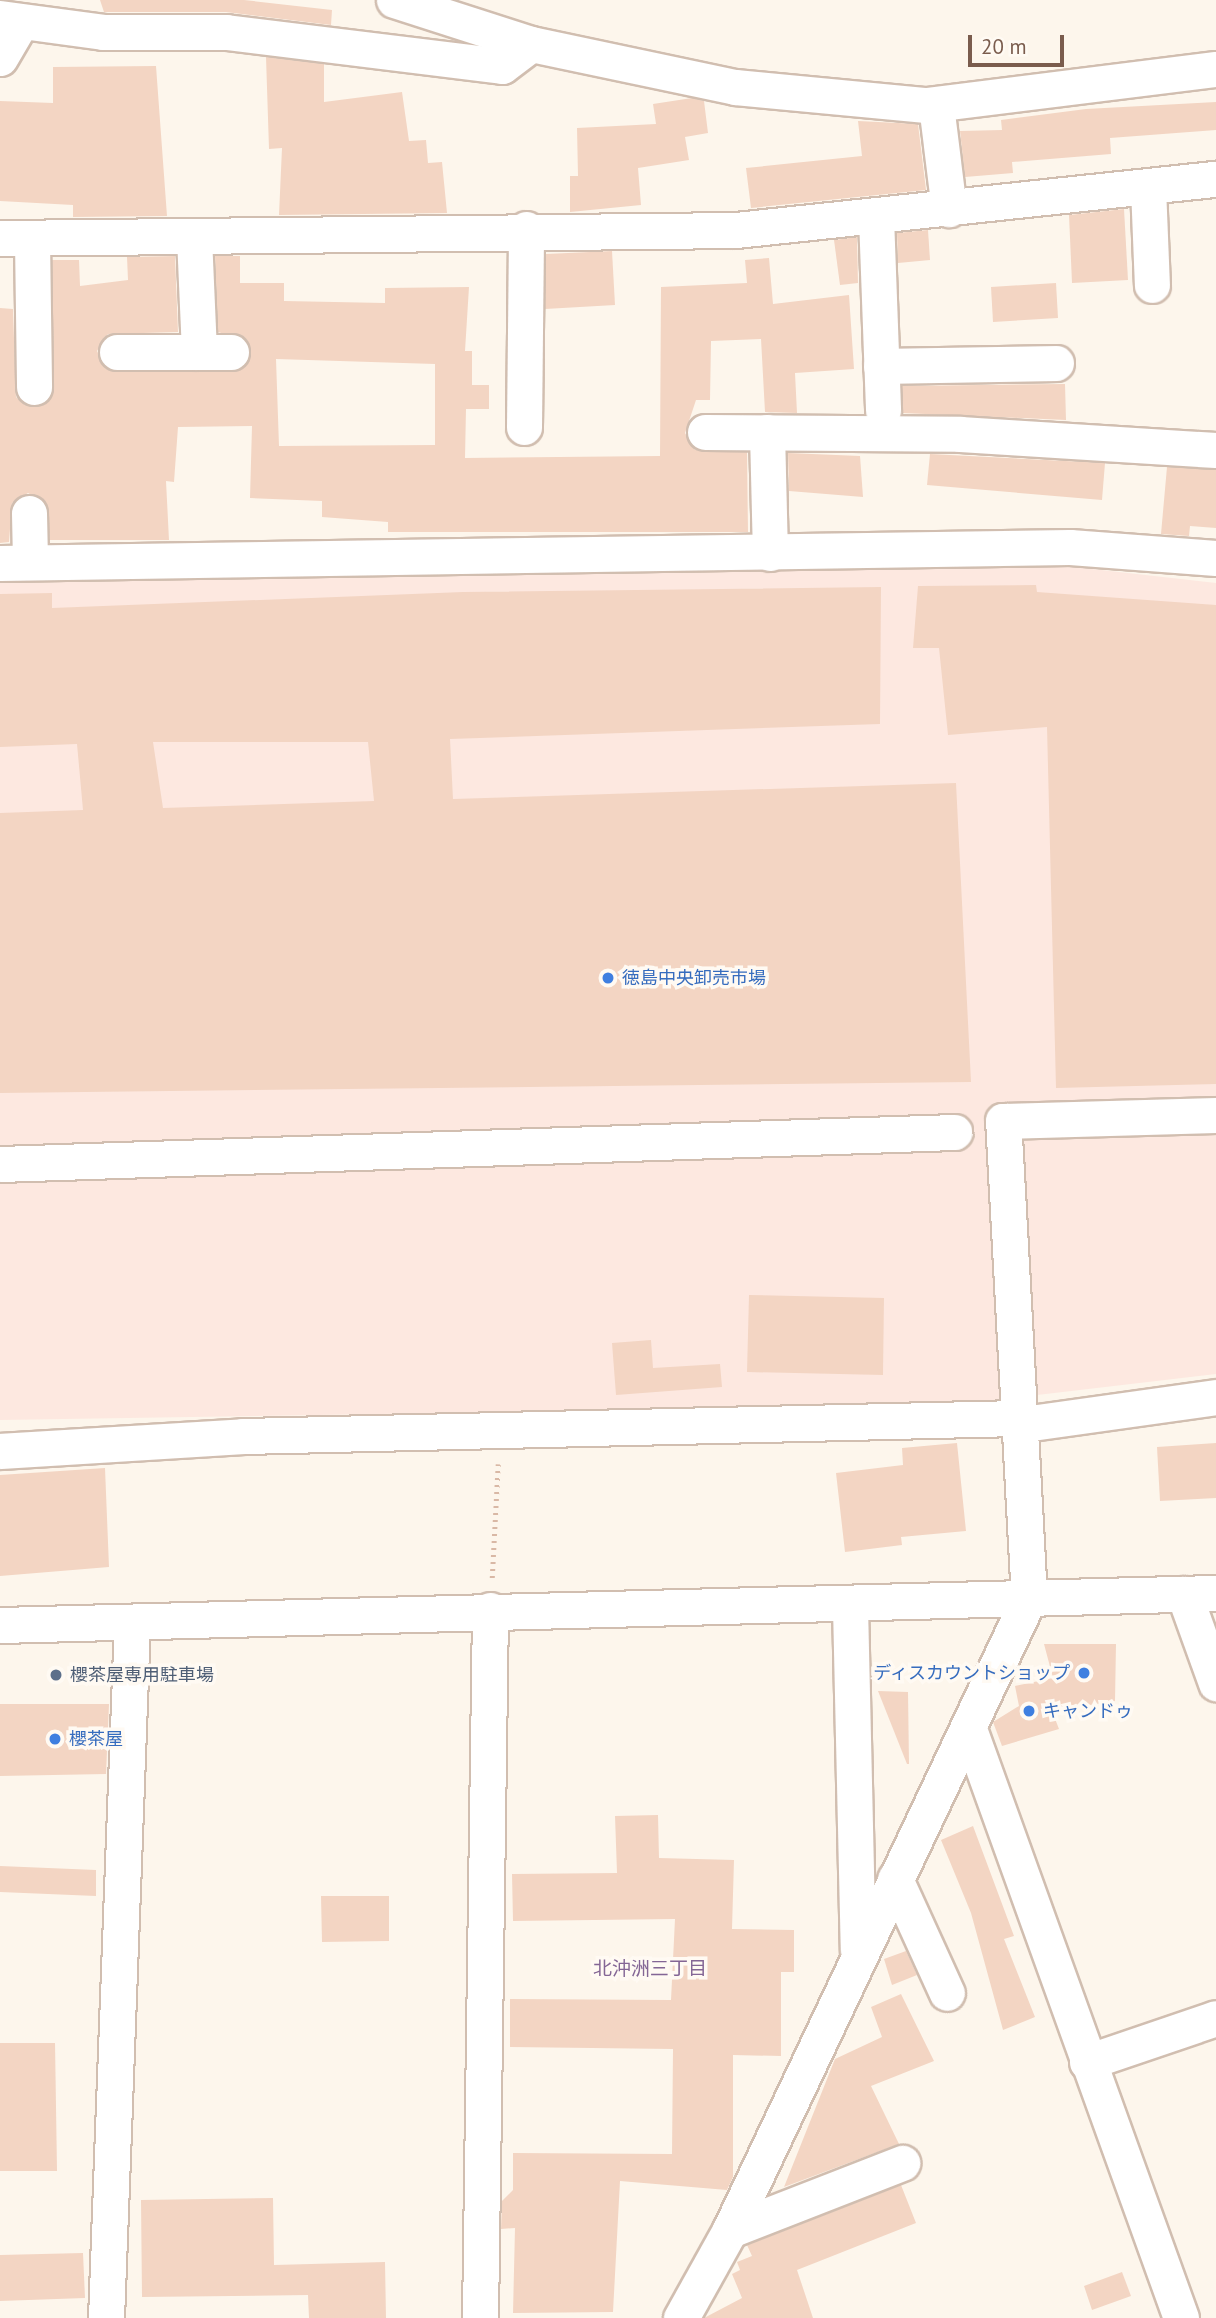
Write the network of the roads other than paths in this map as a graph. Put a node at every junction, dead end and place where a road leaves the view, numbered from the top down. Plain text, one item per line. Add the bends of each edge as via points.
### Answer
1 (394, 0) edge
2 (10, 20) edge
3 (531, 44) junction
4 (0, 58) edge
5 (1216, 69) edge
6 (936, 104) junction
7 (1216, 178) edge
8 (1148, 187) junction
9 (949, 209) junction
10 (876, 217) junction
11 (526, 229) junction
12 (194, 237) junction
13 (16, 239) edge
14 (1152, 285) dead end
15 (117, 352) dead end
16 (1056, 363) dead end
17 (881, 366) junction
18 (34, 387) dead end
19 (883, 410) dead end
20 (524, 427) dead end
21 (705, 432) dead end
22 (767, 432) junction
23 (1216, 450) edge
24 (29, 513) dead end
25 (770, 553) junction
26 (1216, 558) edge
27 (15, 563) edge
28 (1216, 1115) edge
29 (954, 1132) dead end
30 (0, 1164) edge
31 (1216, 1397) edge
32 (1017, 1421) junction
33 (0, 1451) edge
34 (1200, 1593) edge
35 (1029, 1598) junction
36 (850, 1606) junction
37 (490, 1610) junction
38 (132, 1622) junction
39 (0, 1625) edge
40 (1216, 1683) edge
41 (969, 1729) junction
42 (895, 1880) junction
43 (859, 1953) junction
44 (947, 1993) dead end
45 (1216, 2018) edge
46 (1087, 2062) junction
47 (902, 2164) dead end
48 (730, 2230) junction
49 (106, 2318) edge
50 (480, 2318) edge
51 (681, 2318) edge
52 (1181, 2318) edge

1 - 3 street
2 - 3 street via 103,33 226,32 502,66
2 - 4 street
3 - 6 street via 735,87
5 - 6 street
6 - 9 street
7 - 8 street
8 - 9 street
8 - 14 street
9 - 10 street
10 - 11 street via 736,230
10 - 17 street
11 - 12 street
11 - 20 street
12 - 13 street
12 - 15 street via 215,352
13 - 18 street
16 - 17 street via 1002,379
17 - 19 street
21 - 22 street
22 - 23 street via 960,434
22 - 25 street
24 - 27 street
25 - 26 street via 1070,547
25 - 27 street
28 - 32 street via 1003,1121 1001,1165
29 - 30 street
31 - 32 street
32 - 33 street via 243,1436
32 - 35 street
34 - 35 street
34 - 40 street
35 - 36 street
35 - 41 street
36 - 37 street
36 - 43 street
37 - 38 street
37 - 50 street
38 - 39 street
38 - 49 street
41 - 42 street
41 - 46 street
42 - 43 street
42 - 44 street
43 - 48 street
45 - 46 street
46 - 52 street
47 - 48 street
48 - 51 street

